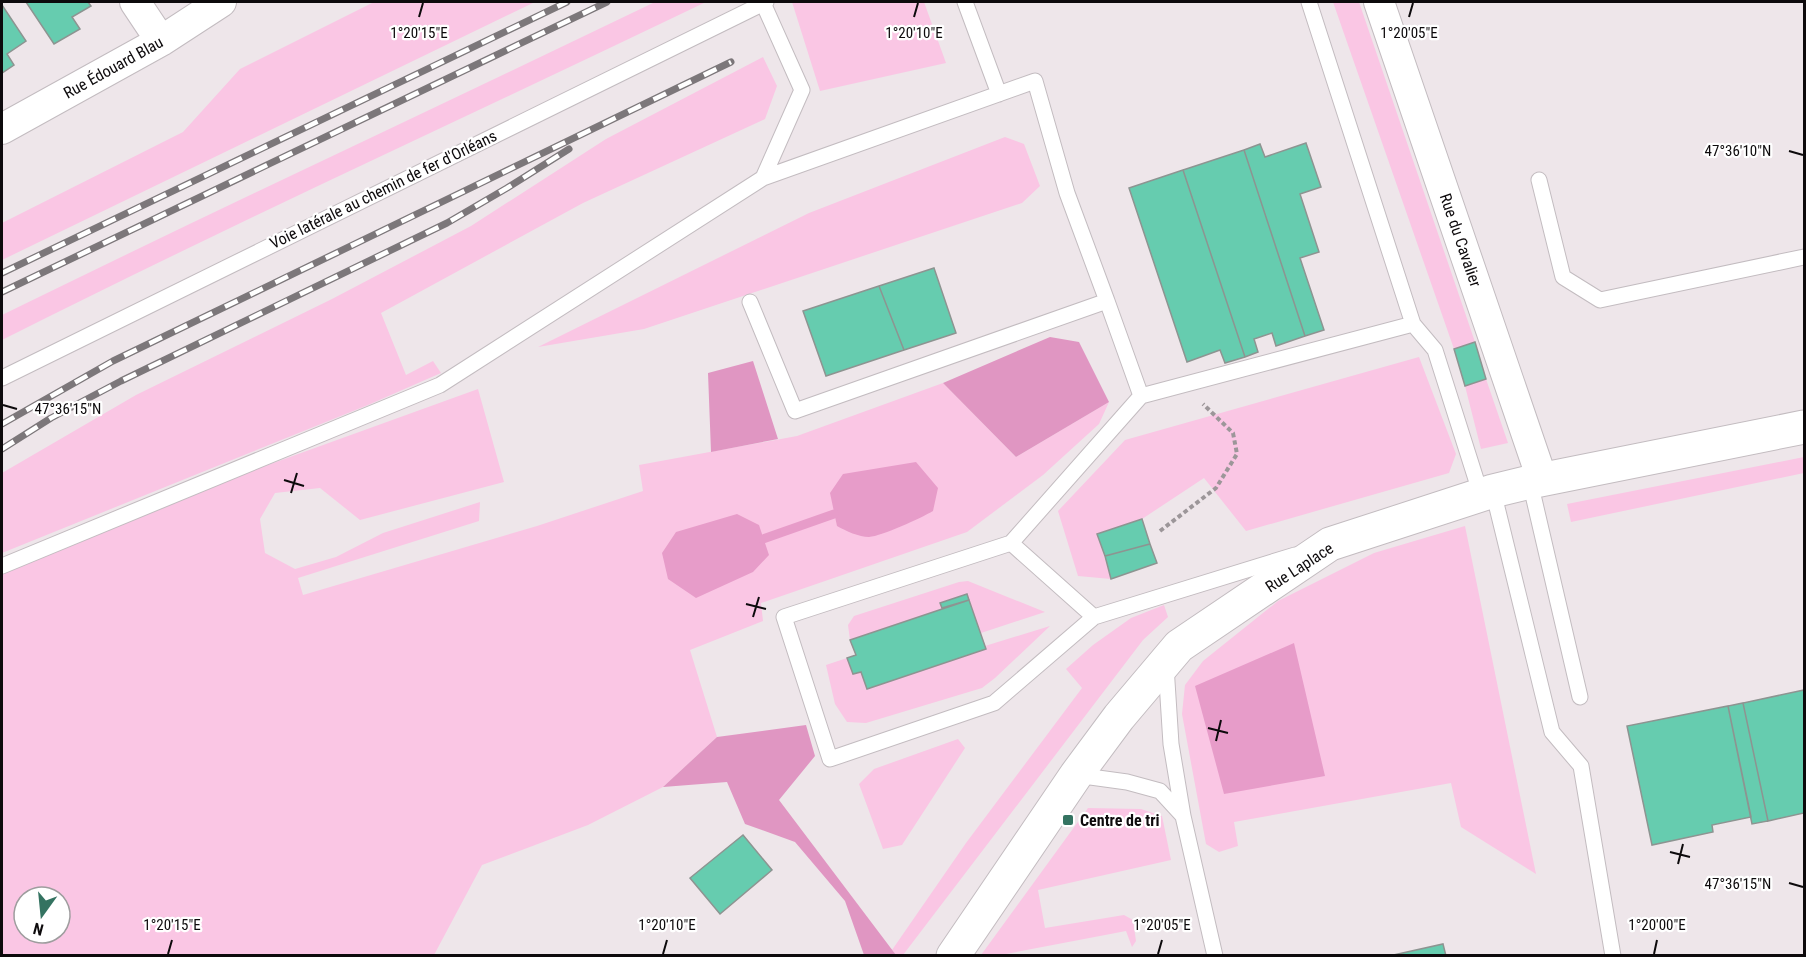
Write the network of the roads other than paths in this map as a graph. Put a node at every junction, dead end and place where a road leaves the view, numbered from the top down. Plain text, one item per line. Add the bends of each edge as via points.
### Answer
1 (135, 2) edge
2 (221, 2) edge
3 (764, 2) edge
4 (965, 2) edge
5 (1309, 2) edge
6 (1379, 2) edge
7 (161, 41) junction
8 (999, 94) junction
9 (2, 129) edge
10 (763, 178) junction
11 (1539, 180) dead end
12 (1804, 257) edge
13 (1107, 301) junction
14 (750, 302) dead end
15 (1413, 324) junction
16 (2, 378) edge
17 (1141, 396) junction
18 (1804, 427) edge
19 (1536, 480) junction
20 (1487, 493) junction
21 (1011, 543) junction
22 (1329, 544) junction
23 (2, 566) edge
24 (1094, 617) junction
25 (1166, 663) junction
26 (1580, 697) dead end
27 (1076, 775) junction
28 (1183, 816) junction
29 (953, 956) edge
30 (1215, 956) edge
31 (1613, 956) edge

1 - 7 street
2 - 7 street, Rue Édouard Blau
3 - 10 lane via 802,90
3 - 16 lane, Voie latérale au chemin de fer d'Orléans
4 - 8 lane
5 - 15 lane
6 - 19 street, Rue du Cavalier
7 - 9 street, Rue Édouard Blau
8 - 10 lane
8 - 13 lane via 1035,81 1067,193
10 - 23 lane via 440,385
11 - 12 lane via 1563,277 1600,300
13 - 14 lane via 795,411
13 - 17 lane
15 - 17 lane
15 - 20 lane via 1435,350
17 - 21 lane
18 - 19 street, Rue Laplace
19 - 20 street, Rue Laplace
19 - 26 lane
20 - 22 street, Rue Laplace
20 - 31 lane via 1552,732 1581,766
21 - 24 lane
21 - 24 lane via 784,617 830,759 994,703
22 - 24 lane
22 - 25 street, Rue Laplace via 1179,646
25 - 27 street, Rue Laplace
25 - 28 lane via 1171,744
27 - 28 lane via 1160,791
27 - 29 street, Rue Laplace
28 - 30 lane

